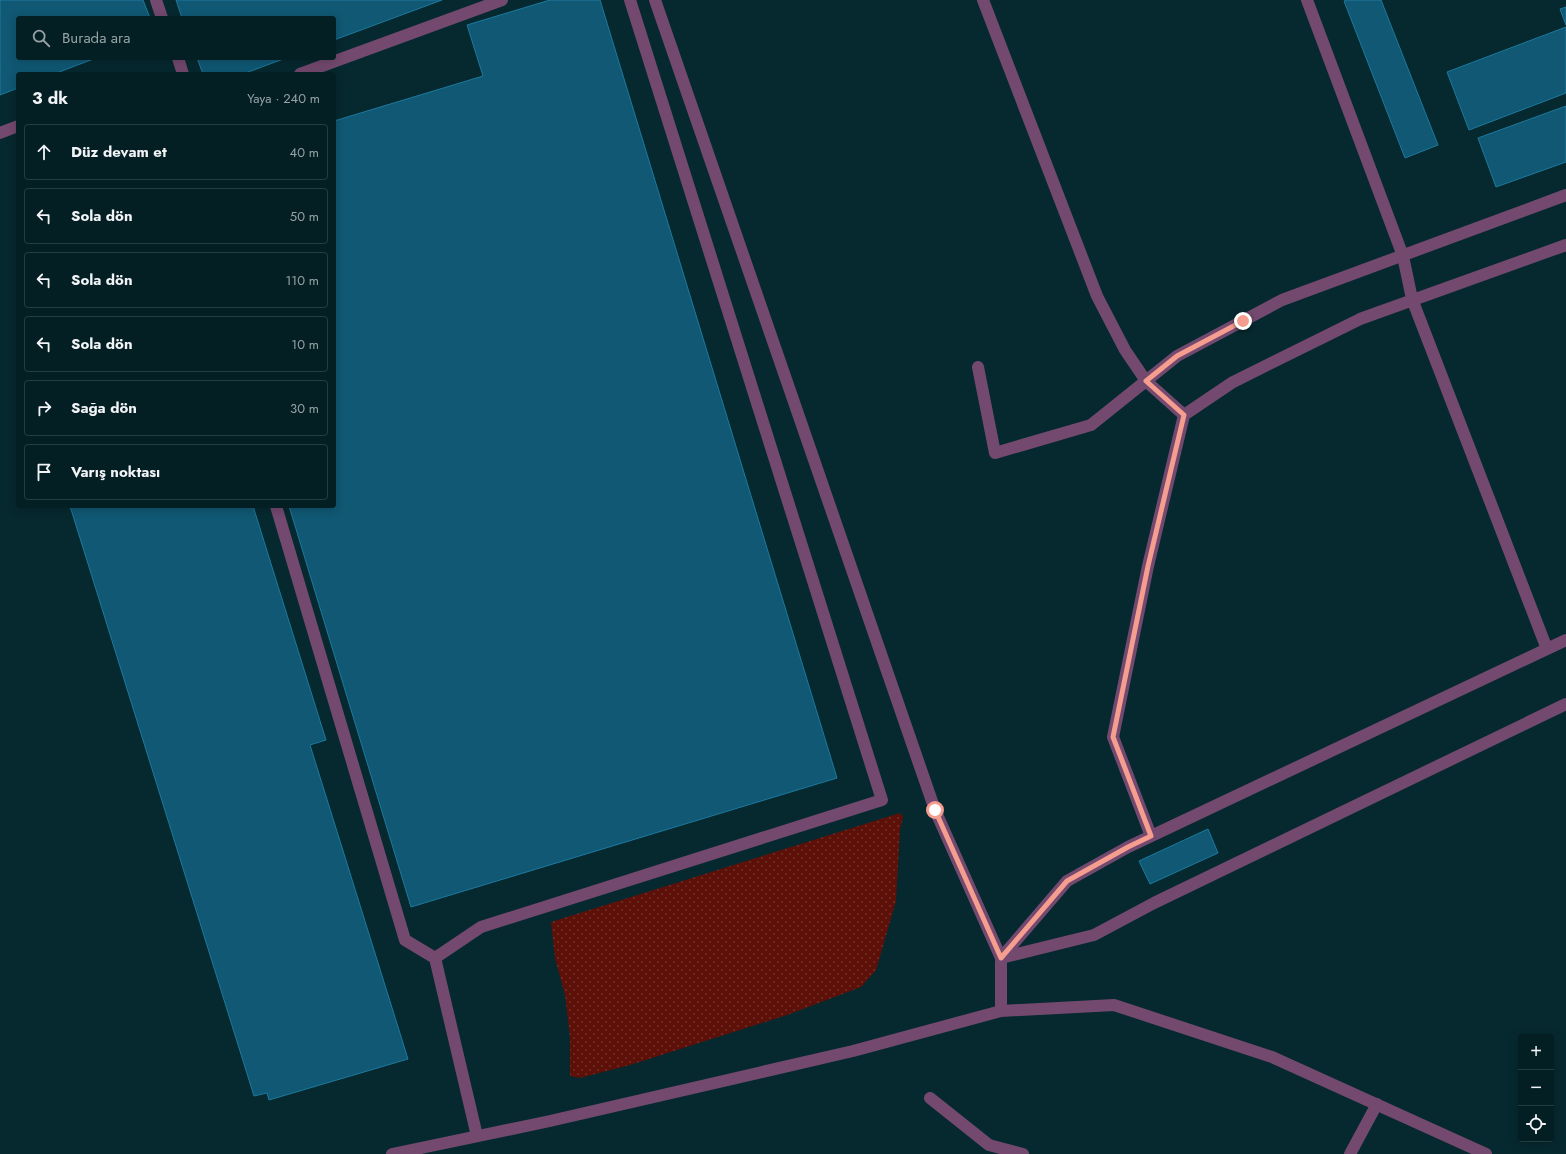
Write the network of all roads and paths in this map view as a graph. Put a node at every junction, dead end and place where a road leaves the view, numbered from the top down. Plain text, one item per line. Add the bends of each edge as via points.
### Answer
1 (156, 0) edge
2 (502, 0) edge
3 (630, 0) edge
4 (655, 0) edge
5 (984, 0) edge
6 (1307, 0) edge
7 (161, 16) edge
8 (178, 60) edge
9 (179, 72) edge
10 (305, 72) edge
11 (16, 127) edge
12 (0, 133) edge
13 (1566, 195) edge
14 (1566, 245) edge
15 (1403, 256) junction
16 (1412, 299) junction
17 (978, 367) dead end
18 (1146, 381) junction
19 (1184, 415) junction
20 (277, 508) edge
21 (1566, 640) edge
22 (1547, 649) junction
23 (1566, 704) edge
24 (1151, 836) junction
25 (434, 958) junction
26 (1001, 958) junction
27 (1001, 1011) junction
28 (930, 1098) dead end
29 (1377, 1104) junction
30 (477, 1136) junction
31 (392, 1154) edge
32 (1023, 1154) edge
33 (1350, 1154) edge
34 (1486, 1154) edge

1 - 7 street
2 - 10 street
3 - 25 street via 882,800 481,927
4 - 26 street via 935,810
5 - 18 street via 1097,296 1125,350
6 - 15 street
8 - 9 street
11 - 12 street
13 - 15 street
14 - 16 street
15 - 16 street
15 - 18 street via 1282,300 1177,356
16 - 19 street via 1360,319 1233,382
16 - 22 street
17 - 18 street via 995,453 1091,426
18 - 19 street
19 - 24 street via 1113,737
20 - 25 street via 405,940
21 - 22 street
22 - 24 street
23 - 26 street via 1154,903 1094,935
24 - 26 street via 1067,881
25 - 30 street
26 - 27 street
27 - 29 street via 1114,1005 1272,1057
27 - 30 street via 853,1052
28 - 32 street via 989,1145
29 - 33 street
29 - 34 street
30 - 31 street

